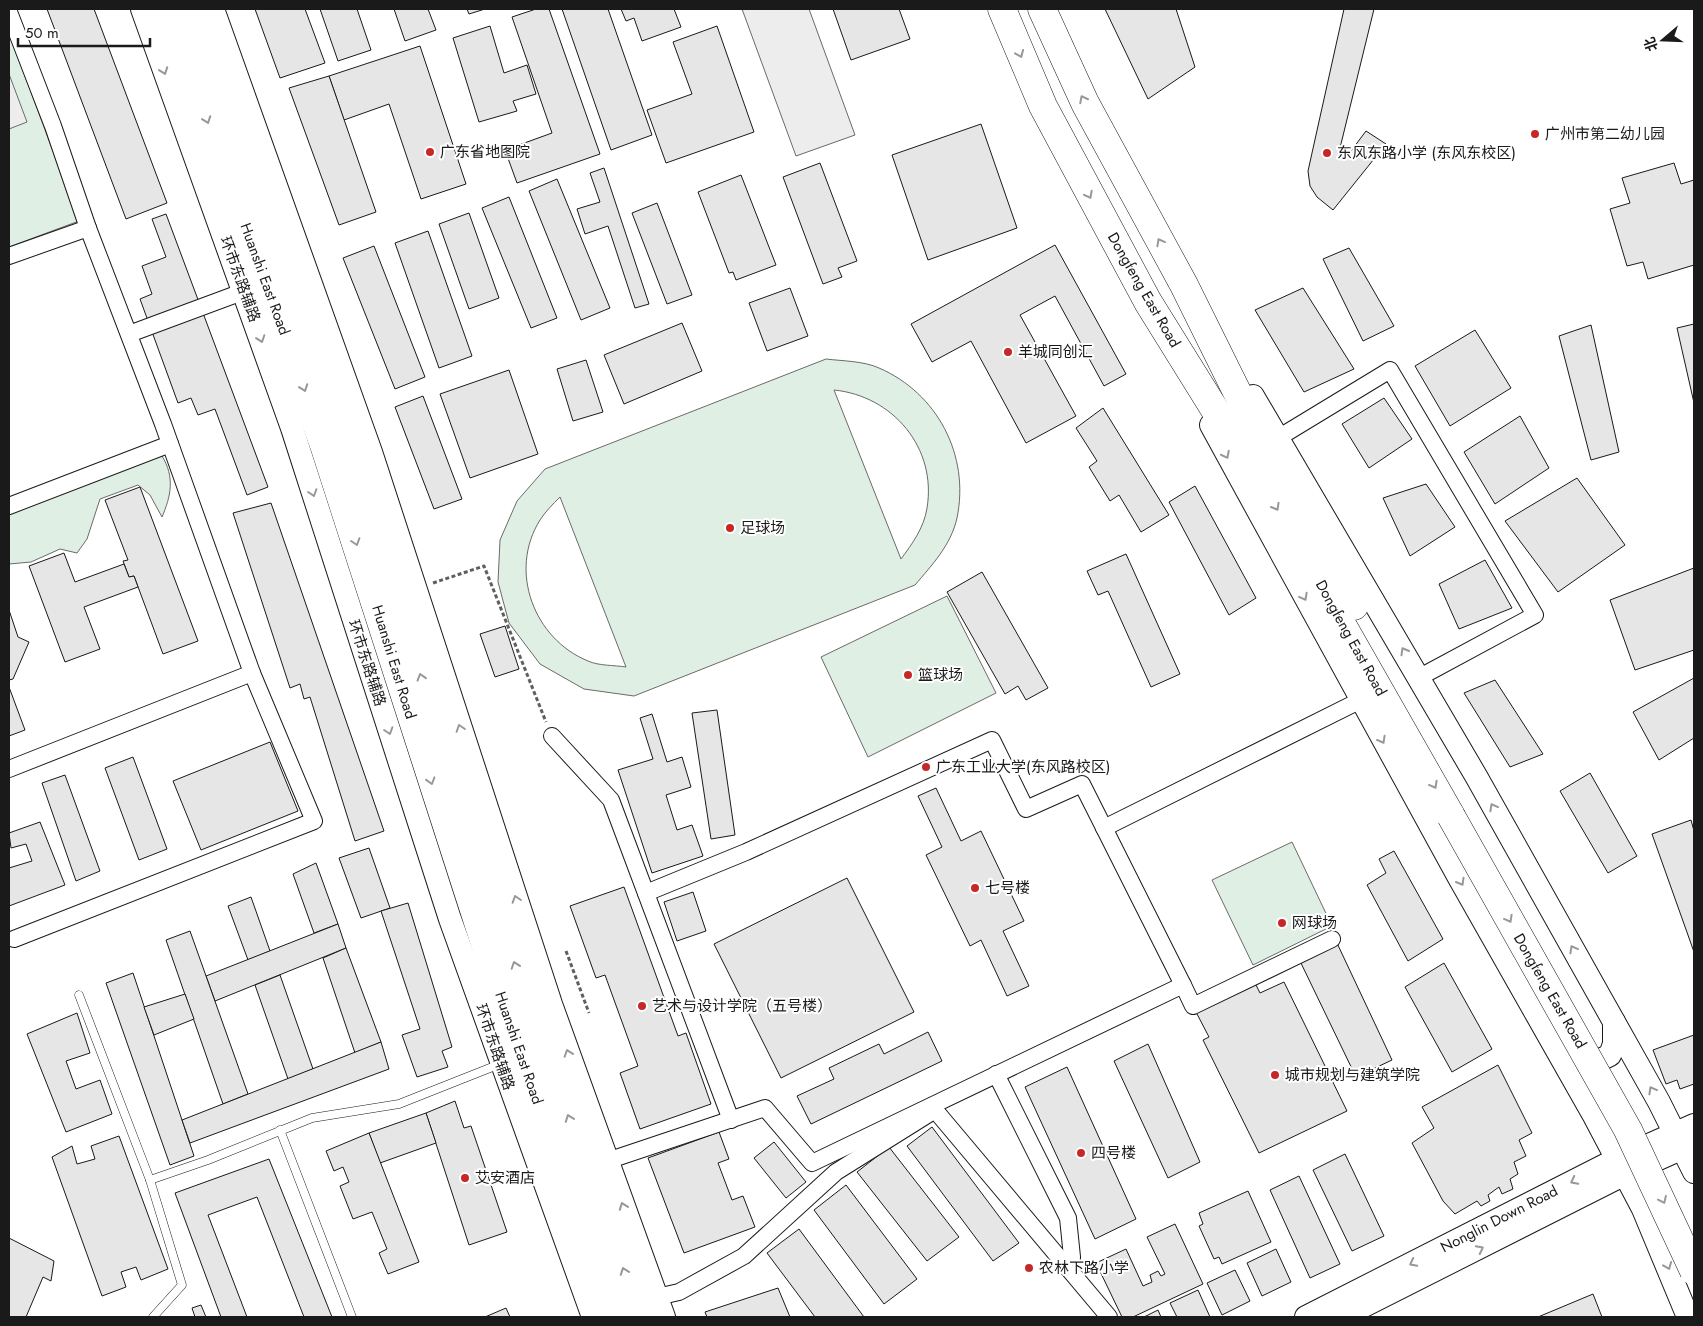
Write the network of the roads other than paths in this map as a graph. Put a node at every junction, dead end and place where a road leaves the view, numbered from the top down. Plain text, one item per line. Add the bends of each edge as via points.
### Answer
1 (142, 9) edge
2 (166, 9) edge
3 (189, 9) edge
4 (213, 9) edge
5 (1002, 9) edge
6 (1042, 9) edge
7 (9, 12) edge
8 (88, 228) junction
9 (9, 256) edge
10 (1184, 285) junction
11 (255, 288) junction
12 (1148, 302) junction
13 (128, 334) junction
14 (1278, 438) junction
15 (170, 444) junction
16 (9, 506) edge
17 (252, 673) junction
18 (1420, 677) junction
19 (1361, 700) junction
20 (552, 736) road end
21 (9, 769) edge
22 (1459, 811) junction
23 (1104, 828) junction
24 (646, 893) junction
25 (14, 939) dead end
26 (1332, 939) dead end
27 (1182, 985) junction
28 (79, 995) dead end
29 (1614, 1022) junction
30 (1560, 1054) junction
31 (500, 1064) junction
32 (996, 1074) junction
33 (731, 1120) junction
34 (280, 1130) junction
35 (1687, 1137) edge
36 (607, 1161) junction
37 (1621, 1167) junction
38 (1694, 1172) edge
39 (150, 1180) junction
40 (1694, 1223) edge
41 (1071, 1270) junction
42 (1694, 1271) edge
43 (653, 1311) edge
44 (153, 1317) edge
45 (352, 1317) edge
46 (593, 1317) edge
47 (618, 1317) edge
48 (1109, 1317) edge
49 (1306, 1317) edge
50 (1342, 1317) edge
51 (1688, 1317) edge

1 -> 11 main road, 环市东路辅路
2 -> 11 highway, Huanshi East Road
43 -> 3 highway, Huanshi East Road via 527,1000 382,553
36 -> 4 main road via 509,878 371,452
5 -> 12 highway, Dongfeng East Road via 1051,121
10 -> 6 highway, Dongfeng East Road via 1085,103
7 - 8 street
8 - 9 street
8 - 13 street
10 - 14 main road
10 - 22 highway, Dongfeng East Road via 1263,442
11 - 13 street
11 -> 31 main road, 环市东路辅路 via 298,445
11 -> 47 highway, Huanshi East Road via 344,503 457,864 531,1085
12 -> 19 main road via 1237,474
12 -> 22 highway, Dongfeng East Road via 1249,462
13 - 15 street
18 -> 14 main road
14 - 18 street via 1390,370 1415,412 1535,615
15 - 16 street
15 - 17 street
17 - 21 street
17 - 25 street via 314,821
29 -> 18 main road
19 - 23 street
19 -> 30 main road
20 - 24 street via 611,800
22 - 40 highway, Dongfeng East Road via 1637,1108
22 -> 42 highway, Dongfeng East Road, bridge via 1628,1130
23 - 24 street via 1082,784 1026,809 992,740 746,852
23 - 27 street
24 - 33 street
26 - 27 street via 1193,1006
27 - 32 street
28 - 39 lane
29 - 30 main road via 1613,1050 1603,1060 1581,1064
35 -> 29 main road
30 - 37 main road
31 - 34 lane via 399,1104 312,1118
31 - 46 main road, 环市东路辅路
32 - 33 street via 812,1163 765,1108
32 - 41 street via 1068,1218
33 - 36 street
34 - 39 lane
34 - 45 lane
35 - 37 main road, Nonglin Down Road
35 - 38 main road
43 -> 36 main road
37 -> 49 main road, Nonglin Down Road
50 -> 37 main road, Nonglin Down Road
37 -> 51 main road via 1657,1240
39 - 44 lane via 182,1286
41 - 43 street via 935,1110 836,1172 744,1256 679,1292
41 - 48 street

